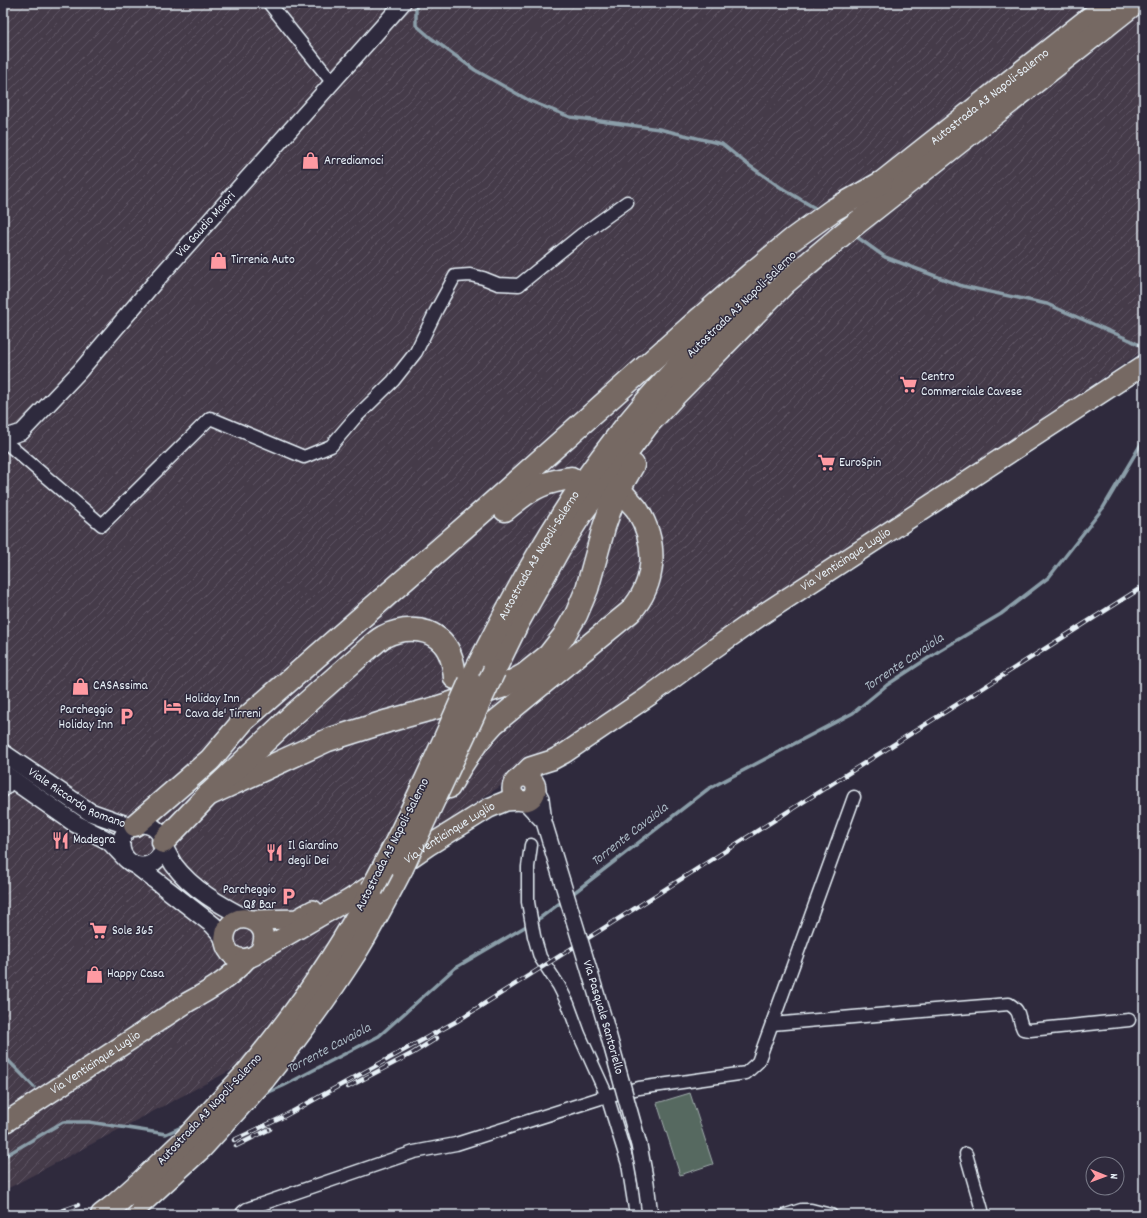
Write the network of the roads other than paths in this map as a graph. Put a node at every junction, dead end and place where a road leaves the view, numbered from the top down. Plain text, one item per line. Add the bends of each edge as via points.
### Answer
1 (269, 3) edge
2 (403, 3) edge
3 (1109, 3) edge
4 (1135, 3) edge
5 (333, 83) junction
6 (881, 183) junction
7 (627, 202) dead end
8 (785, 283) junction
9 (1144, 365) edge
10 (3, 439) edge
11 (571, 478) dead end
12 (626, 497) dead end
13 (463, 680) junction
14 (3, 753) edge
15 (210, 760) junction
16 (6, 781) edge
17 (525, 789) junction
18 (208, 795) junction
19 (854, 797) dead end
20 (134, 826) junction
21 (414, 842) junction
22 (163, 844) junction
23 (531, 845) dead end
24 (131, 862) junction
25 (250, 919) junction
26 (224, 940) junction
27 (254, 955) junction
28 (188, 1002) junction
29 (1129, 1020) dead end
30 (772, 1024) junction
31 (256, 1076) junction
32 (607, 1096) junction
33 (3, 1124) edge
34 (966, 1154) dead end
35 (122, 1209) edge
36 (244, 1215) edge
37 (636, 1215) edge
38 (650, 1215) edge
39 (786, 1215) edge
40 (831, 1215) edge
41 (982, 1215) edge

1 - 5 street
2 - 5 street, Via Gaudio Maiori
3 - 6 highway, Autostrada A3 Napoli-Salerno
4 - 8 highway, Autostrada A3 Napoli-Salerno via 843,234
5 - 10 street, Via Gaudio Maiori via 155,282 79,372 22,432
6 - 13 highway, Autostrada A3 Napoli-Salerno via 762,282 685,360 633,418 575,496
6 - 15 highway via 834,210 752,273 244,720
7 - 10 street via 519,285 498,284 470,275 455,276 416,352 393,380 331,446 304,457 210,418 102,525
8 - 18 highway via 738,342 660,428 628,473 614,498 587,589 576,615 563,637 538,664 504,686 328,740
8 - 21 highway, Autostrada A3 Napoli-Salerno, bridge via 649,423 581,514 517,624
9 - 17 main road, Via Venticinque Luglio via 763,614 650,696 552,760
11 - 15 highway via 540,486 527,493 487,524 254,732
12 - 21 highway, bridge via 638,510 651,543 650,572 643,595 630,612 494,723 458,771 442,801
13 - 18 highway via 454,668 445,645 427,632 408,629 383,637 294,714
13 - 31 highway, Autostrada A3 Napoli-Salerno, bridge via 452,694 410,791 384,868 350,929 280,1034
14 - 20 main road, Viale Riccardo Romano via 90,812
15 - 20 highway
16 - 24 main road, Viale Riccardo Romano via 76,824 109,840
17 - 25 main road, Via Venticinque Luglio via 472,810 428,836 348,890 297,919
17 - 27 main road, Via Venticinque Luglio via 489,808 350,899
17 - 38 street, Via Pasquale Santoriello, bridge via 541,798 544,822 639,1145
18 - 22 highway
19 - 30 street
20 - 22 main road, Viale Riccardo Romano via 143,824 156,829
20 - 24 main road, Viale Riccardo Romano via 126,831 121,845 122,852
21 - 31 highway, Autostrada A3 Napoli-Salerno, bridge via 378,914 318,1008 291,1045
22 - 24 main road via 160,856 152,864 142,866
22 - 25 main road, Viale Riccardo Romano via 173,865 185,878 226,908
23 - 32 street via 528,902 540,957 560,986
24 - 26 main road, Viale Riccardo Romano via 212,925
25 - 26 main road, Via Venticinque Luglio via 233,922 228,927
25 - 27 main road via 261,926 264,933 264,944
26 - 27 main road via 230,953 236,957 242,959
26 - 28 main road, Via Venticinque Luglio via 226,958 220,971
27 - 28 main road, Via Venticinque Luglio via 216,987
28 - 33 main road, Via Venticinque Luglio
29 - 30 street via 1030,1030 1023,1029 1016,1008 1009,1004
30 - 32 street via 758,1062 746,1073 654,1085
31 - 35 highway, Autostrada A3 Napoli-Salerno, bridge via 142,1181
32 - 36 street via 456,1144 414,1152 247,1209 243,1212
32 - 37 street via 628,1164
34 - 41 street
39 - 40 street via 811,1210

